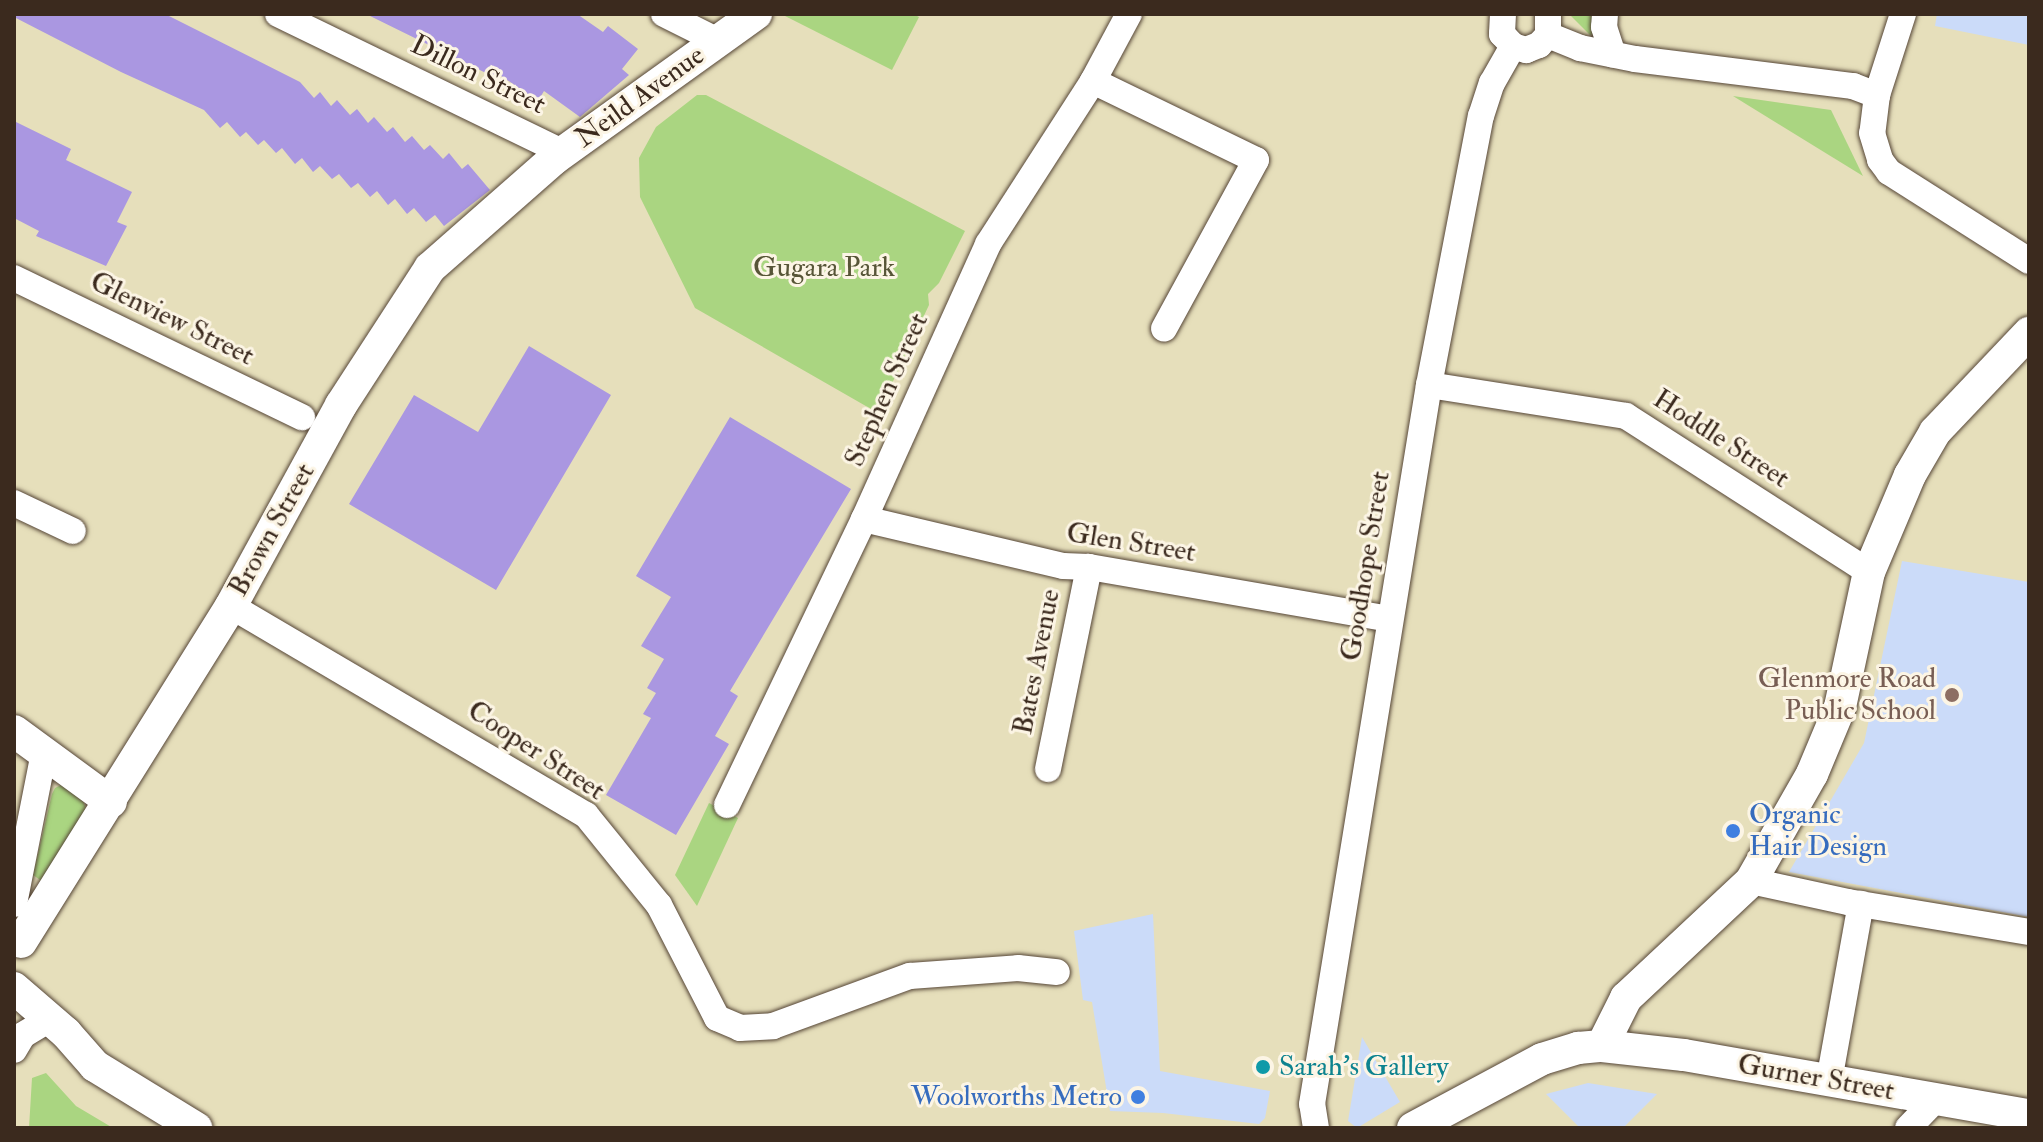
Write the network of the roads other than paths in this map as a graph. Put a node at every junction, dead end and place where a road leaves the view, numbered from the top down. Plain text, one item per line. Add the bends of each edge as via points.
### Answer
1 (278, 14) edge
2 (664, 14) edge
3 (756, 14) edge
4 (1129, 14) edge
5 (1503, 14) edge
6 (1605, 14) edge
7 (1903, 14) edge
8 (1548, 24) edge
9 (718, 41) junction
10 (1513, 46) junction
11 (1613, 55) junction
12 (1093, 81) junction
13 (1877, 95) junction
14 (564, 153) junction
15 (2029, 261) edge
16 (14, 278) edge
17 (1164, 329) dead end
18 (2029, 333) edge
19 (1429, 385) junction
20 (302, 417) dead end
21 (14, 503) edge
22 (864, 519) junction
23 (73, 531) dead end
24 (1089, 567) junction
25 (1869, 572) junction
26 (231, 606) junction
27 (1389, 619) junction
28 (14, 731) edge
29 (44, 753) junction
30 (1048, 769) dead end
31 (111, 802) junction
32 (727, 805) dead end
33 (1751, 881) junction
34 (14, 904) edge
35 (1861, 904) junction
36 (2029, 932) edge
37 (17, 962) edge
38 (1057, 972) dead end
39 (48, 1020) junction
40 (1602, 1046) junction
41 (14, 1050) edge
42 (1829, 1081) junction
43 (1474, 1098) junction
44 (1936, 1099) junction
45 (2029, 1115) edge
46 (1314, 1116) edge
47 (196, 1128) edge
48 (1297, 1128) edge
49 (1413, 1128) edge
50 (1442, 1128) edge
51 (1908, 1128) edge

1 - 14 street, Dillon Street
2 - 9 street
3 - 9 street, Neild Avenue
4 - 12 street, Stephen Street
5 - 10 street via 1502,34
6 - 11 street
7 - 13 street
8 - 10 street via 1533,49
8 - 11 street via 1580,48
9 - 14 street, Neild Avenue
10 - 19 street, Goodhope Street via 1481,116
11 - 13 street via 1853,86
12 - 17 street via 1256,160
12 - 22 street, Stephen Street via 988,244
13 - 15 street via 1872,133 1889,172
14 - 26 street, Brown Street via 430,268 341,405
16 - 20 street, Glenview Street
18 - 25 street via 1935,432 1910,475
19 - 25 street, Hoddle Street via 1626,416
19 - 27 street, Goodhope Street
21 - 23 street
22 - 24 street, Glen Street via 1063,566
22 - 32 street, Stephen Street
24 - 27 street, Glen Street
24 - 30 street, Bates Avenue
25 - 33 street via 1840,707 1812,774
26 - 31 street, Brown Street
26 - 38 street, Cooper Street via 586,815 659,905 717,1018 740,1028 787,1021 910,976 1018,968
27 - 46 street, Goodhope Street
28 - 29 street
29 - 31 street
29 - 34 street
31 - 37 street, Brown Street
33 - 35 street
33 - 40 street via 1626,998
35 - 36 street
35 - 42 street
37 - 39 street
39 - 41 street via 23,1035
39 - 47 street via 95,1066
40 - 42 street, Gurner Street
40 - 43 street, Gurner Street via 1559,1053
42 - 44 street, Gurner Street
43 - 49 street
43 - 50 street via 1469,1111
44 - 45 street, Gurner Street
44 - 51 street
46 - 48 street, Goodhope Street

